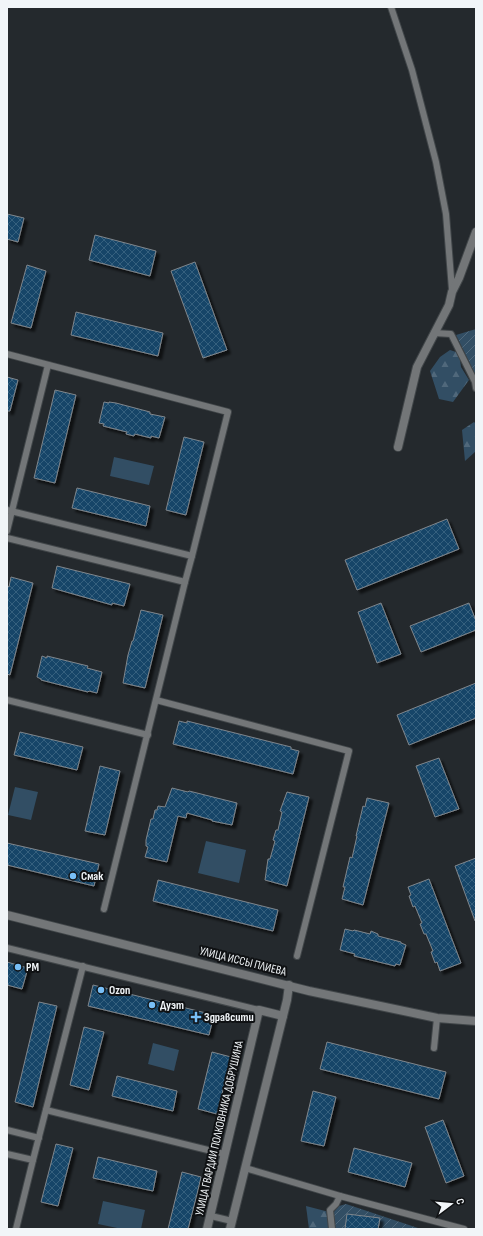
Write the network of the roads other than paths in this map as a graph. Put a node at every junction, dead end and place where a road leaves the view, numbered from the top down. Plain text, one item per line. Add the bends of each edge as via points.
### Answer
1 (391, 7) edge
2 (476, 232) edge
3 (452, 292) junction
4 (434, 333) junction
5 (7, 354) edge
6 (48, 365) junction
7 (476, 384) edge
8 (398, 447) dead end
9 (9, 511) edge
10 (7, 531) edge
11 (7, 538) edge
12 (192, 556) junction
13 (186, 582) junction
14 (7, 700) edge
15 (156, 700) junction
16 (148, 735) junction
17 (104, 909) dead end
18 (7, 915) edge
19 (7, 948) edge
20 (297, 956) dead end
21 (82, 966) junction
22 (289, 985) junction
23 (259, 1010) junction
24 (283, 1016) junction
25 (437, 1018) junction
26 (476, 1022) edge
27 (434, 1048) dead end
28 (46, 1110) junction
29 (7, 1130) edge
30 (39, 1138) junction
31 (7, 1154) edge
32 (224, 1154) junction
33 (33, 1160) junction
34 (245, 1168) junction
35 (340, 1196) junction
36 (211, 1216) junction
37 (231, 1225) edge
38 (16, 1229) edge
39 (207, 1229) edge
40 (332, 1229) edge
41 (460, 1229) edge

1 - 3 lane via 412,70 436,162 446,214
2 - 3 street
3 - 4 street
4 - 7 lane via 451,334
4 - 8 street via 417,367
5 - 6 lane
6 - 9 lane
6 - 12 lane via 228,412
9 - 10 lane
9 - 12 lane
11 - 13 lane
12 - 13 lane
13 - 15 lane
14 - 16 lane
15 - 16 lane
15 - 20 lane via 349,751
16 - 17 lane
18 - 22 street, УЛИЦА ИССЫ ПЛИЕВА
19 - 21 lane
21 - 23 lane
21 - 28 lane
22 - 24 street
22 - 25 street, УЛИЦА ИССЫ ПЛИЕВА
23 - 24 street
23 - 32 street, УЛИЦА ГВАРДИИ ПОЛКОВНИКА ДОБРУШИНА
24 - 34 street
25 - 26 street, УЛИЦА ИССЫ ПЛИЕВА
25 - 27 lane
28 - 30 lane
28 - 32 lane
29 - 30 lane
30 - 33 lane
31 - 33 lane
32 - 36 street, УЛИЦА ГВАРДИИ ПОЛКОВНИКА ДОБРУШИНА
33 - 38 lane
34 - 35 lane
34 - 37 street
35 - 40 lane via 330,1210
35 - 41 lane
36 - 37 lane
36 - 39 street, УЛИЦА ГВАРДИИ ПОЛКОВНИКА ДОБРУШИНА

